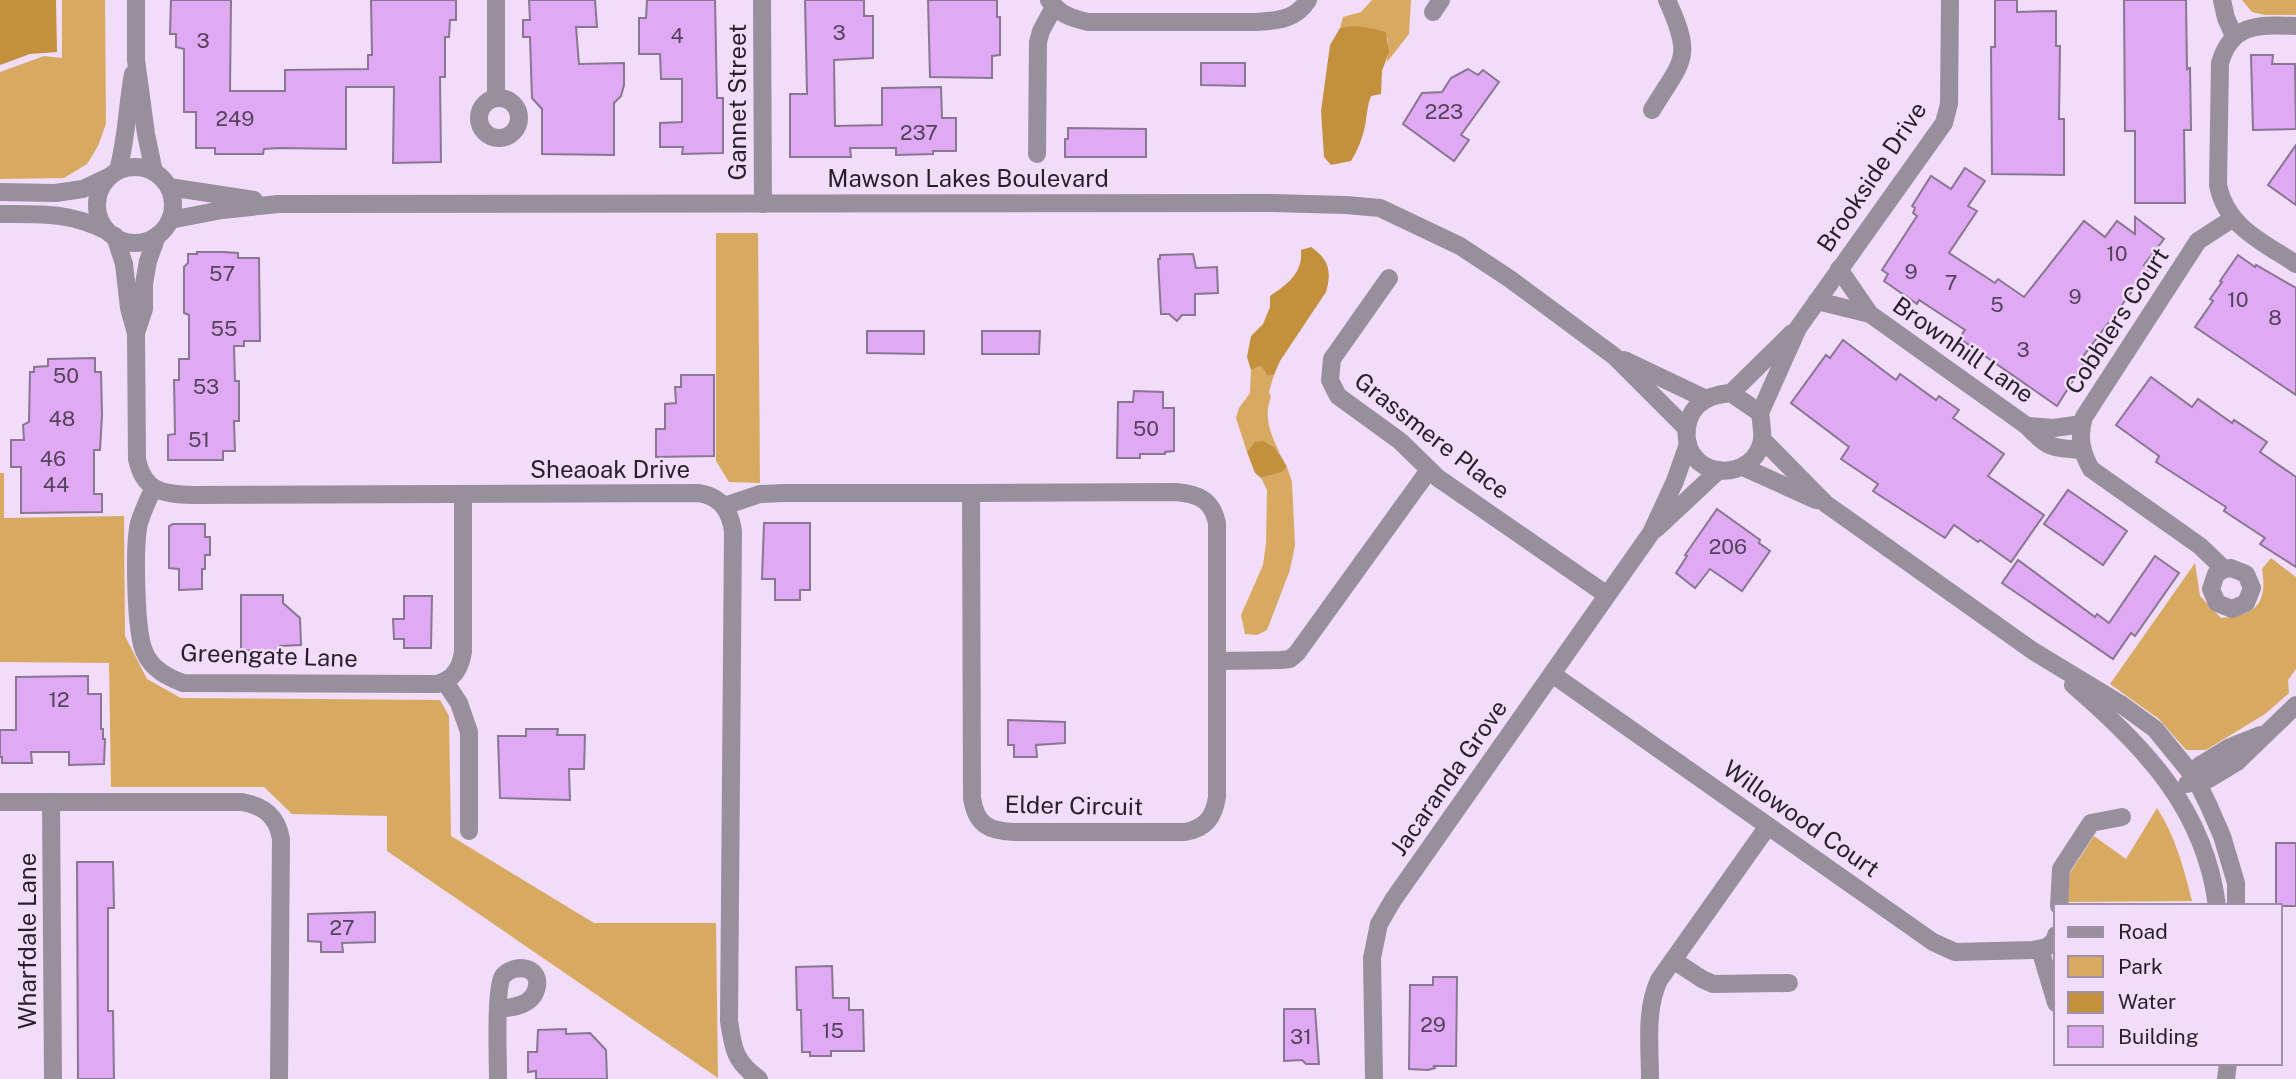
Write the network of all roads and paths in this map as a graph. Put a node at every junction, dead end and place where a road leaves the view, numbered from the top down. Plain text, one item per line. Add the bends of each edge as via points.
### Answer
1 (136, 0) edge
2 (496, 0) edge
3 (762, 0) edge
4 (1308, 0) edge
5 (1668, 0) edge
6 (1950, 0) edge
7 (2222, 0) edge
8 (1051, 4) edge
9 (2296, 26) edge
10 (2234, 36) junction
11 (136, 60) junction
12 (496, 98) dead end
13 (1652, 110) dead end
14 (1037, 154) dead end
15 (154, 172) junction
16 (113, 174) junction
17 (169, 187) junction
18 (0, 192) edge
19 (278, 204) junction
20 (763, 204) junction
21 (0, 214) edge
22 (2232, 219) junction
23 (170, 220) junction
24 (111, 234) junction
25 (157, 236) junction
26 (2296, 264) edge
27 (1839, 269) junction
28 (1389, 278) dead end
29 (1817, 301) junction
30 (1870, 314) junction
31 (1798, 328) junction
32 (136, 333) junction
33 (1614, 356) junction
34 (1731, 393) junction
35 (1706, 399) junction
36 (1760, 413) junction
37 (2082, 424) junction
38 (2028, 426) junction
39 (1687, 436) junction
40 (1762, 439) junction
41 (2082, 450) junction
42 (1743, 467) junction
43 (1429, 470) junction
44 (1719, 470) junction
45 (153, 488) junction
46 (971, 493) junction
47 (463, 495) junction
48 (1826, 504) junction
49 (724, 506) junction
50 (1651, 533) junction
51 (2224, 569) dead end
52 (1607, 595) junction
53 (2033, 651) junction
54 (1217, 661) junction
55 (1552, 674) junction
56 (445, 682) junction
57 (2296, 705) edge
58 (2195, 778) junction
59 (2176, 792) junction
60 (0, 802) edge
61 (51, 802) junction
62 (2122, 817) dead end
63 (1768, 826) junction
64 (469, 831) dead end
65 (2059, 904) edge
66 (2217, 904) edge
67 (2236, 904) edge
68 (2054, 940) edge
69 (2040, 949) junction
70 (1673, 960) junction
71 (1789, 983) dead end
72 (2054, 996) edge
73 (499, 1009) dead end
74 (53, 1079) edge
75 (279, 1079) edge
76 (498, 1079) edge
77 (759, 1079) edge
78 (1374, 1079) edge
79 (1650, 1079) edge

1 - 11 street
2 - 12 street
3 - 20 street, Gannet Street
4 - 8 street via 1292,16 1255,22 1088,22 1071,18
5 - 13 street via 1681,29 1684,52
6 - 27 street, Brookside Drive via 1950,104 1944,123
7 - 10 street
8 - 14 street via 1038,42
9 - 10 street via 2262,25
10 - 22 street via 2220,63 2218,185 2221,204
11 - 15 street
11 - 16 street via 125,142
15 - 16 street via 135,166
15 - 17 street
16 - 18 street via 74,191
16 - 24 street via 99,190 96,204 99,218
17 - 19 street, Mawson Lakes Boulevard
17 - 23 street via 173,199
19 - 20 street, Mawson Lakes Boulevard
19 - 23 street, Mawson Lakes Boulevard
20 - 33 street, Mawson Lakes Boulevard via 1299,203 1380,208 1460,246
21 - 24 street via 55,213 84,220
22 - 26 street
22 - 37 street, Cobblers Court via 2199,241
23 - 25 street
24 - 25 street via 138,243
24 - 32 street via 124,264
25 - 32 street
27 - 29 street, Brookside Drive
27 - 30 street, Brownhill Lane
28 - 43 street, Grassmere Place via 1332,359 1330,380 1338,396 1400,441
29 - 30 street, Brownhill Lane
29 - 31 street, Brookside Drive
30 - 38 street, Brownhill Lane
31 - 34 street, Brookside Drive
31 - 36 street, Brookside Drive
32 - 45 street via 137,458 139,472
33 - 35 street, Mawson Lakes Boulevard
33 - 39 street, Mawson Lakes Boulevard
34 - 35 street
34 - 36 street
35 - 39 street via 1689,418
36 - 40 street
37 - 38 street, Brownhill Lane
37 - 41 street, Cobblers Court
38 - 41 street, Brownhill Lane via 2044,444
39 - 44 street via 1700,463
39 - 50 street, Jacaranda Grove via 1675,481
40 - 42 street via 1752,460
40 - 48 street
41 - 51 street via 2091,469 2200,546
42 - 44 street
42 - 48 street
43 - 52 street, Grassmere Place
43 - 54 street via 1297,653 1281,660
44 - 50 street, Jacaranda Grove
45 - 47 street, Sheaoak Drive via 193,495
45 - 56 street, Greengate Lane via 137,539 139,635 145,654 168,677 183,682 290,685
46 - 49 street, Elder Circuit via 760,494
46 - 54 street, Elder Circuit via 1198,495 1214,510 1217,523
46 - 54 street, Elder Circuit via 972,797 988,828 1185,832 1204,825 1217,796
47 - 49 street, Sheaoak Drive via 698,493
47 - 56 street via 463,652 461,664
48 - 53 street
49 - 77 street via 733,531 729,1021 734,1054
50 - 52 street, Jacaranda Grove
52 - 55 street, Jacaranda Grove
53 - 58 street via 2155,729
53 - 59 street via 2112,719
55 - 63 street, Willowood Court
55 - 78 street, Jacaranda Grove via 1379,924 1372,958
56 - 64 street via 468,732
57 - 58 street via 2267,733 2230,747 2199,766
58 - 59 street
58 - 67 street via 2222,836 2236,883
59 - 66 street via 2201,840
60 - 61 street
61 - 74 street, Wharfdale Lane
61 - 75 street via 242,802 256,804 273,818 281,839
62 - 65 street via 2091,823 2061,869
63 - 69 street, Willowood Court via 1945,948 1955,952
63 - 70 street
68 - 69 street
69 - 72 street
70 - 71 street via 1713,984
70 - 79 street via 1659,980 1651,1004
73 - 76 street

